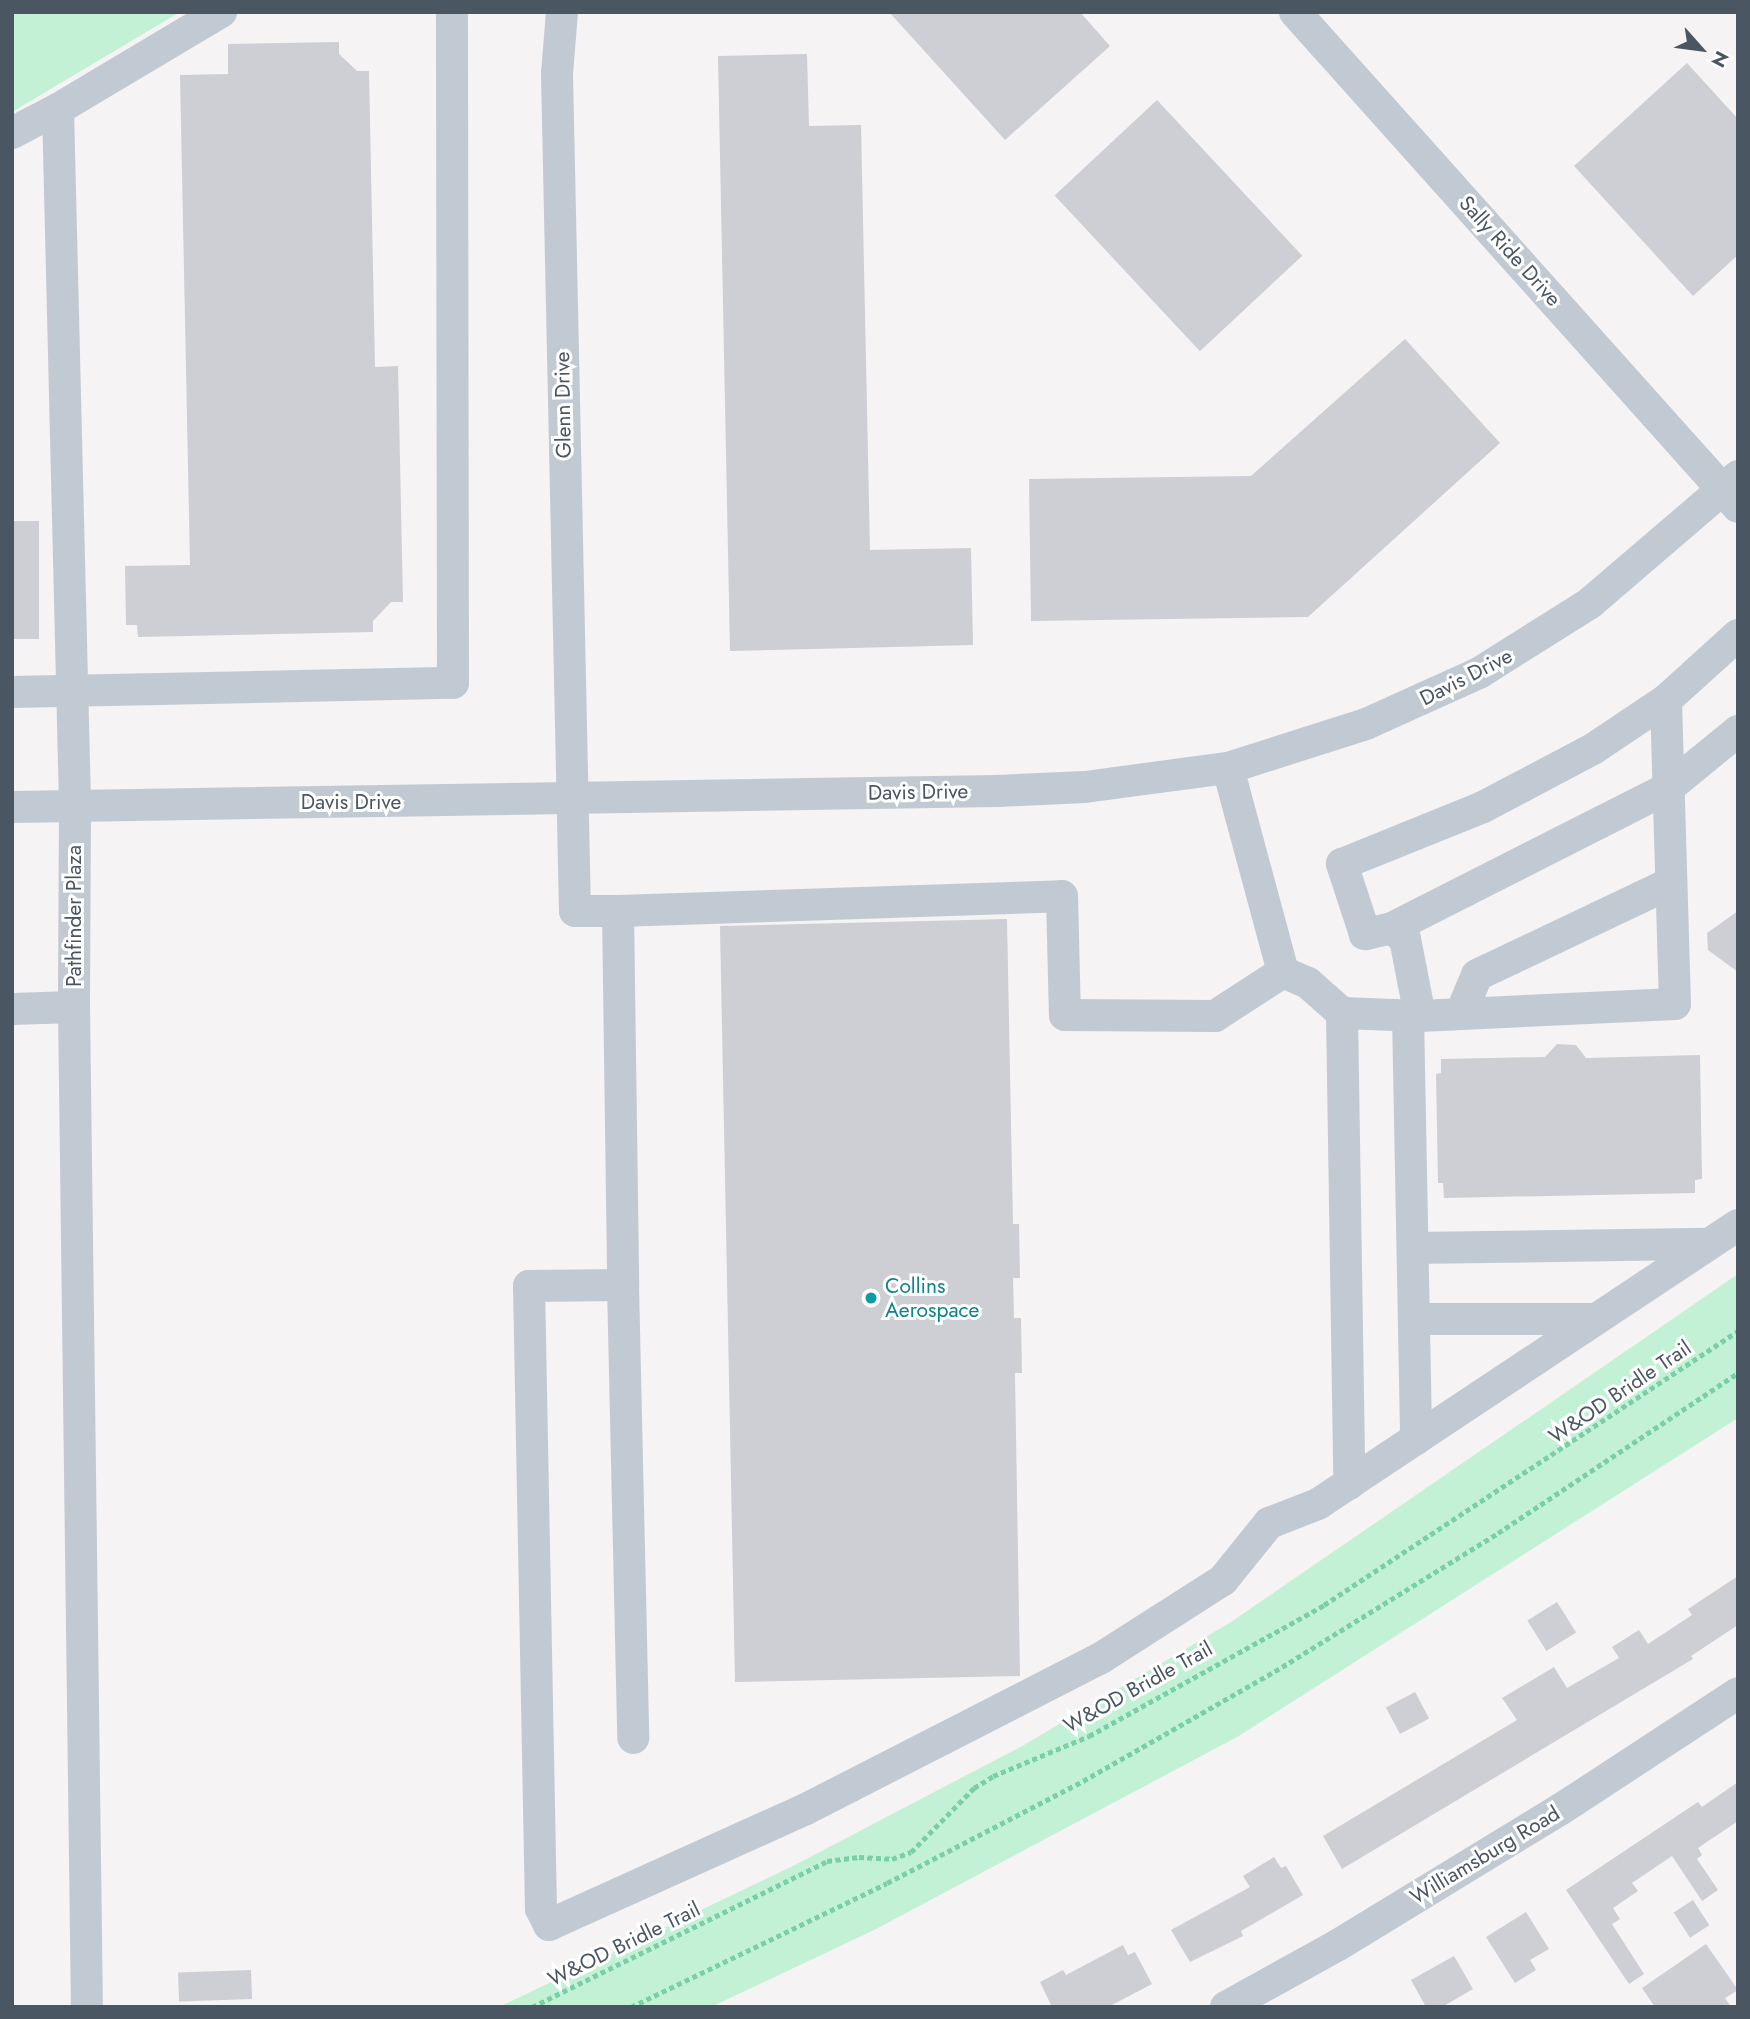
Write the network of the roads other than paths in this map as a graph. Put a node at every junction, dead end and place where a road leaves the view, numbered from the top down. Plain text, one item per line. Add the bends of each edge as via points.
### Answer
1 (221, 12) edge
2 (452, 12) edge
3 (562, 12) edge
4 (1296, 12) edge
5 (58, 109) junction
6 (12, 133) edge
7 (1733, 491) edge
8 (1738, 635) edge
9 (71, 691) junction
10 (12, 692) edge
11 (1666, 700) junction
12 (1738, 730) edge
13 (1228, 768) junction
14 (1668, 788) junction
15 (571, 798) junction
16 (75, 806) junction
17 (12, 807) edge
18 (1671, 883) junction
19 (618, 911) junction
20 (1392, 928) junction
21 (1283, 972) junction
22 (74, 1007) junction
23 (12, 1009) edge
24 (1342, 1013) junction
25 (1461, 1013) junction
26 (1414, 1015) junction
27 (1738, 1224) edge
28 (1709, 1244) junction
29 (1413, 1248) junction
30 (623, 1285) junction
31 (1414, 1319) junction
32 (1595, 1319) junction
33 (1416, 1439) junction
34 (1349, 1484) junction
35 (1738, 1693) edge
36 (633, 1738) dead end
37 (87, 2007) edge
38 (1226, 2007) edge

1 - 5 street
2 - 9 street via 453,683
3 - 15 street, Glenn Drive via 557,74
4 - 7 street, Sally Ride Drive
5 - 6 street
5 - 9 street, Pathfinder Plaza
7 - 13 street, Davis Drive via 1590,603 1479,673 1366,724
8 - 11 street
9 - 10 street
9 - 16 street, Pathfinder Plaza
11 - 14 street
11 - 20 street via 1593,749 1483,807 1342,864 1365,934
12 - 14 street
13 - 15 street, Davis Drive via 1085,787
13 - 21 street
14 - 18 street
14 - 20 street
15 - 16 street, Davis Drive
15 - 19 street, Glenn Drive via 575,911
16 - 17 street, Davis Drive
16 - 22 street, Pathfinder Plaza
18 - 25 street via 1477,975
18 - 25 street via 1675,1004
19 - 21 street via 1062,896 1065,1015 1215,1016
19 - 30 street
20 - 26 street via 1405,939
21 - 24 street via 1308,983
22 - 23 street, Pathfinder Plaza
22 - 37 street
24 - 26 street
24 - 34 street
25 - 26 street
26 - 29 street
27 - 28 street
28 - 29 street
28 - 32 street
29 - 31 street
30 - 34 street via 529,1286 541,1909 548,1925 804,1810 1101,1658 1223,1580 1269,1523 1318,1504
30 - 36 street
31 - 32 street
31 - 33 street
32 - 33 street
33 - 34 street
35 - 38 street, Williamsburg Road via 1561,1809 1338,1945

